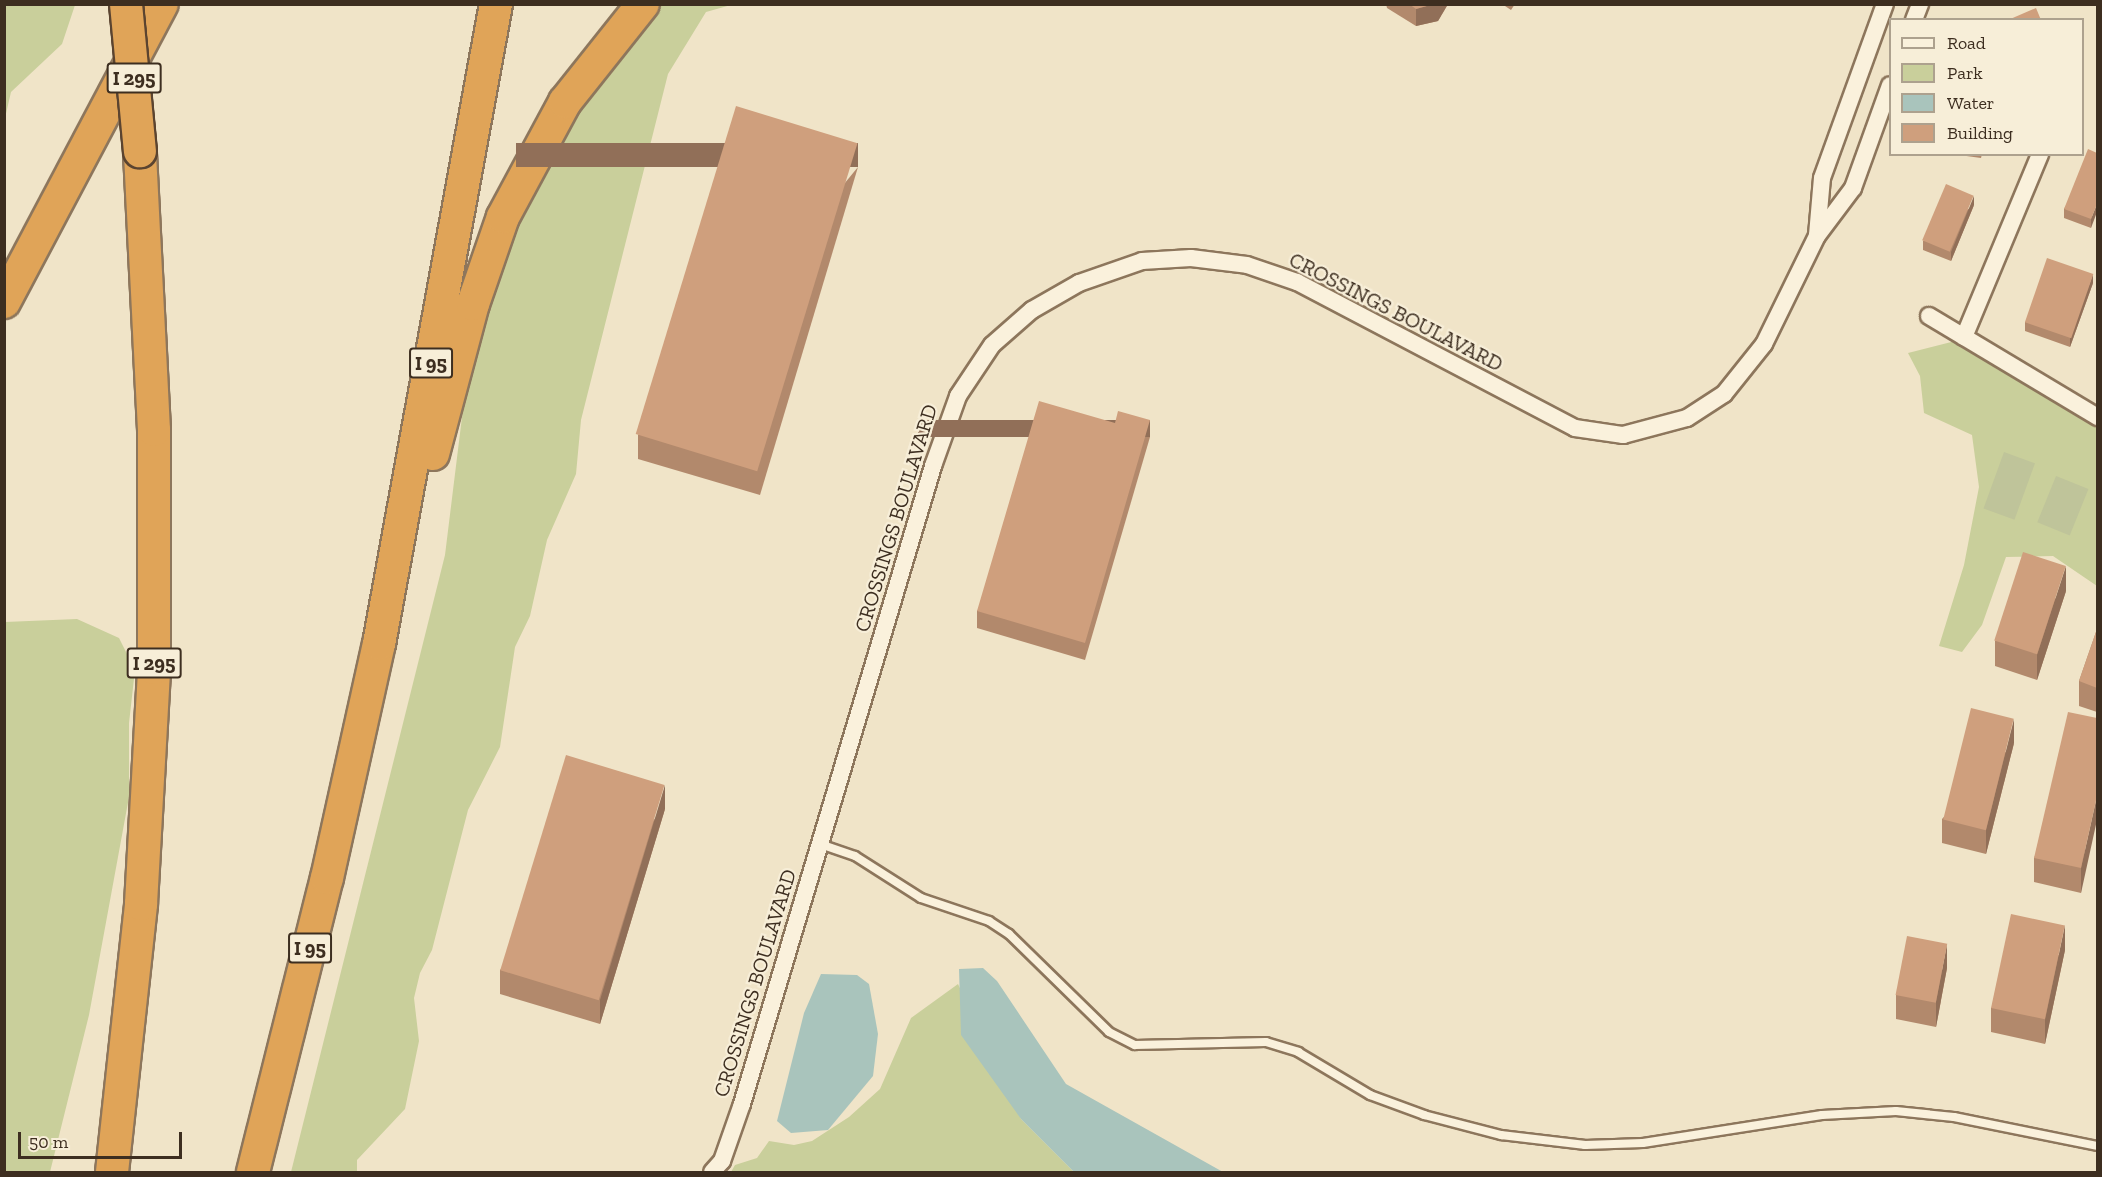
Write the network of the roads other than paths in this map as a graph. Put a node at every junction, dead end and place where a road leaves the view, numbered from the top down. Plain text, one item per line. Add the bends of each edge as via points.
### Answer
1 (126, 4) edge
2 (162, 4) edge
3 (496, 4) edge
4 (643, 4) edge
5 (1885, 4) edge
6 (1889, 88) edge
7 (2039, 156) edge
8 (1817, 236) junction
9 (4, 302) edge
10 (1929, 316) dead end
11 (1964, 337) junction
12 (2097, 417) edge
13 (362, 721) junction
14 (820, 844) junction
15 (2097, 1146) edge
16 (112, 1173) edge
17 (253, 1173) edge
18 (712, 1173) edge

1 - 16 highway, I 295, bridge via 140,151 154,430 154,668 141,904
2 - 9 highway
3 - 13 highway, I 95
4 - 13 highway via 565,102 503,217 473,304
5 - 8 street, CROSSINGS BOULAVARD via 1822,178
6 - 8 street, CROSSINGS BOULAVARD via 1853,188
7 - 11 street
8 - 14 street, CROSSINGS BOULAVARD via 1764,344 1724,394 1687,418 1623,435 1575,428 1297,282 1247,266 1191,258 1142,261 1078,283 1032,310 992,345 958,396 933,466
10 - 11 street
11 - 12 street
13 - 17 highway, I 95
14 - 15 lane via 855,856 921,898 989,921 1009,934 1109,1032 1135,1045 1266,1041 1298,1052 1370,1095 1424,1115 1501,1135 1585,1145 1643,1143 1822,1114 1896,1111 1954,1117
14 - 18 street, CROSSINGS BOULAVARD via 742,1104 722,1161

